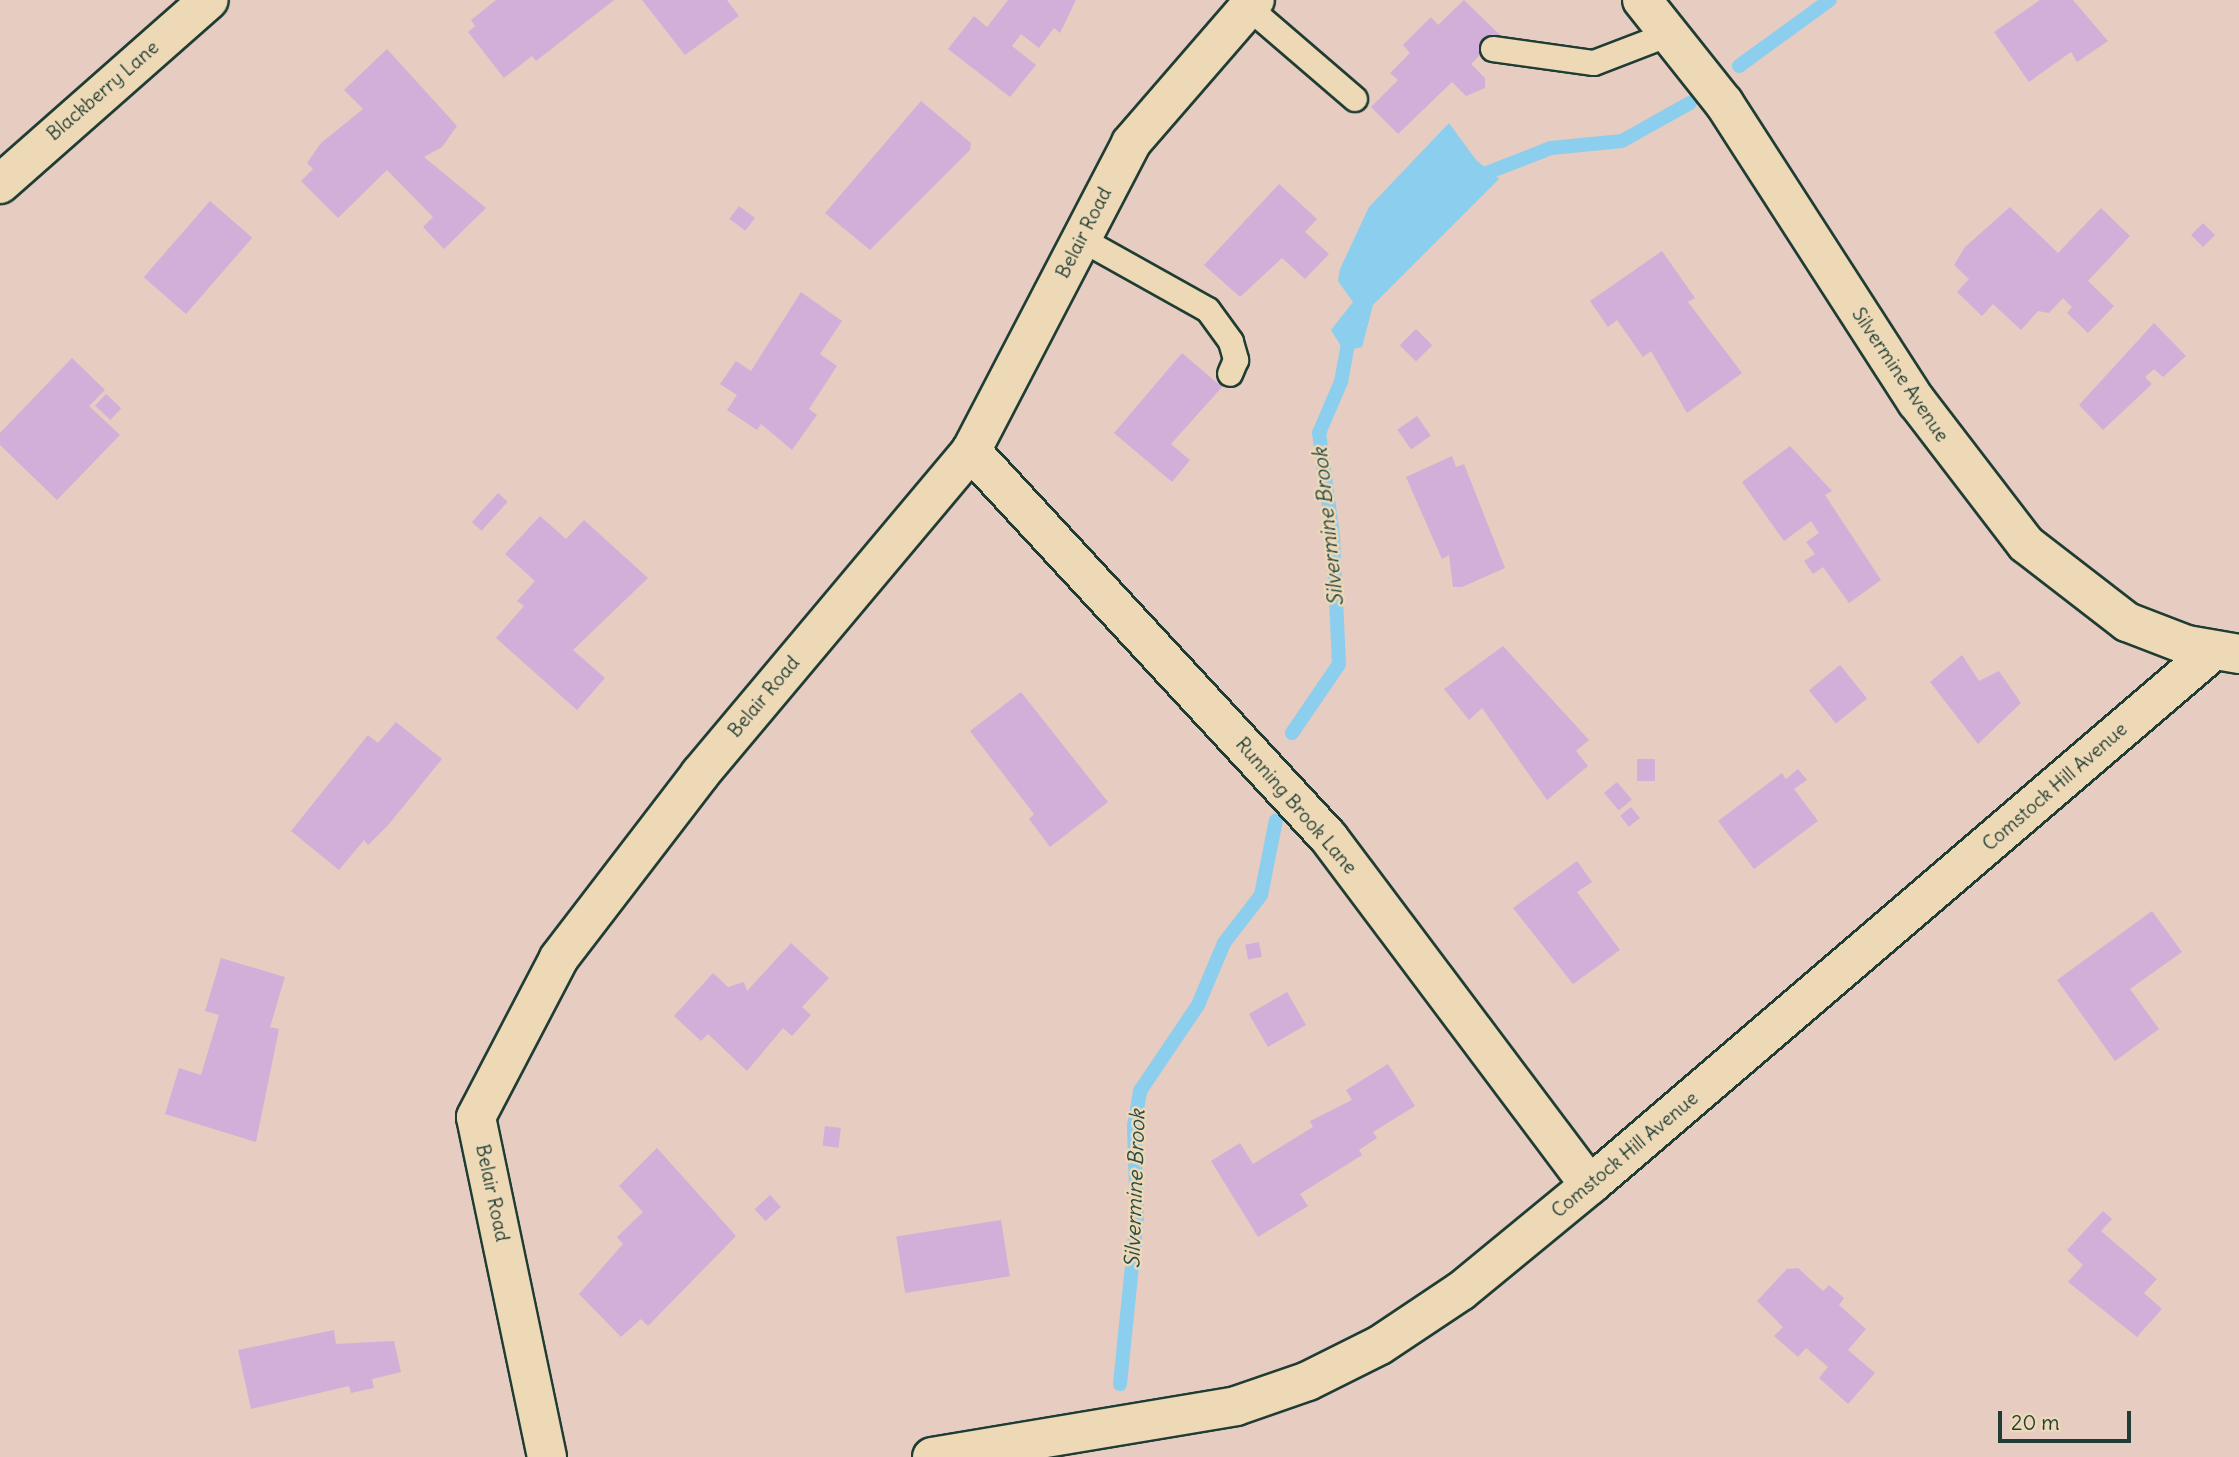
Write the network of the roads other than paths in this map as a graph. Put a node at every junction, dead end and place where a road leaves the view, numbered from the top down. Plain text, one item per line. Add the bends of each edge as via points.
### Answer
1 (209, 0) edge
2 (1642, 0) edge
3 (1251, 3) edge
4 (1672, 33) junction
5 (1493, 49) dead end
6 (1355, 99) dead end
7 (0, 184) edge
8 (1081, 239) junction
9 (1230, 374) dead end
10 (971, 451) junction
11 (2226, 652) edge
12 (1590, 1185) junction
13 (999, 1452) edge
14 (547, 1457) edge
15 (932, 1457) edge

1 - 7 street, Blackberry Lane
2 - 4 street, Silvermine Avenue
3 - 6 lane
3 - 8 street, Belair Road via 1131,143
4 - 5 lane via 1594,63
4 - 11 street, Silvermine Avenue via 1917,402 2011,527 2087,596 2127,622
8 - 9 lane via 1208,310 1231,342 1236,360
8 - 10 street, Belair Road
10 - 12 street, Running Brook Lane via 1329,838
10 - 14 street, Belair Road via 700,774 559,958 476,1116
11 - 12 street, Comstock Hill Avenue
12 - 13 street, Comstock Hill Avenue via 1461,1291 1380,1345 1308,1381 1167,1422
13 - 15 street, Comstock Hill Avenue

